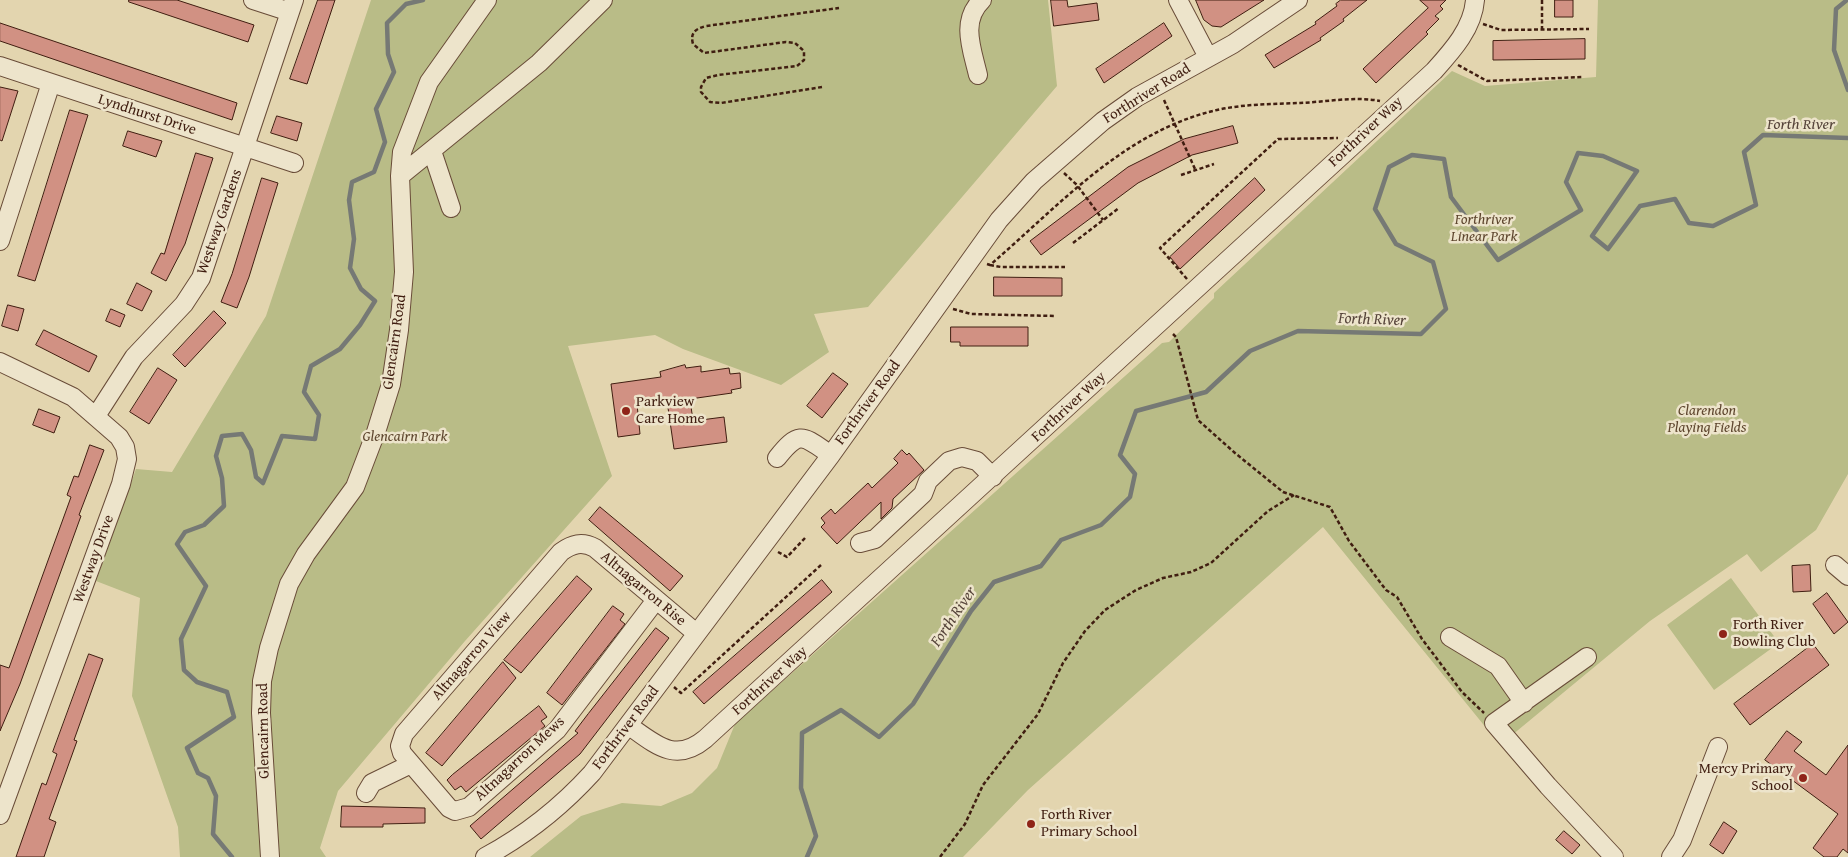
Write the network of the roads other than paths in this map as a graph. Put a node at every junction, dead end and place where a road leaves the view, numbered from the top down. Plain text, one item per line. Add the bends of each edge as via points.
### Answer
1 (253, 0) edge
2 (488, 0) edge
3 (603, 0) edge
4 (982, 0) edge
5 (1178, 0) edge
6 (1298, 0) edge
7 (1475, 0) edge
8 (292, 6) edge
9 (1208, 57) junction
10 (0, 66) edge
11 (978, 75) dead end
12 (51, 83) junction
13 (245, 148) junction
14 (432, 151) junction
15 (294, 163) dead end
16 (400, 176) junction
17 (451, 208) dead end
18 (0, 241) edge
19 (0, 362) edge
20 (96, 416) junction
21 (831, 454) junction
22 (778, 458) dead end
23 (993, 477) junction
24 (860, 543) dead end
25 (561, 552) joint
26 (656, 600) junction
27 (696, 633) junction
28 (1450, 637) dead end
29 (1587, 657) dead end
30 (1524, 704) junction
31 (628, 725) junction
32 (1718, 747) dead end
33 (410, 764) junction
34 (366, 793) dead end
35 (0, 815) edge
36 (270, 857) edge
37 (485, 857) edge
38 (1614, 857) edge
39 (1670, 857) edge

1 - 8 street
2 - 16 street, Glencairn Road via 430,82 402,152
3 - 14 street via 539,63
4 - 11 street via 974,8 968,26
5 - 9 street
6 - 9 street, Forthriver Road
7 - 23 street, Forthriver Way via 1470,20 1446,58
8 - 13 street, Westway Gardens
9 - 21 street, Forthriver Road via 1157,85 1103,121 1038,177 999,220
10 - 12 street, Lyndhurst Drive
12 - 13 street, Lyndhurst Drive
12 - 18 street
13 - 15 street, Lyndhurst Drive
13 - 20 street, Westway Gardens via 208,261 194,291 134,357
14 - 16 street
14 - 17 street
16 - 36 street, Glencairn Road via 404,272 391,384 355,487 306,554 289,584 278,613 262,681
19 - 20 street, Westway Drive via 73,397
20 - 35 street, Westway Drive via 123,443 127,466
21 - 22 street via 806,438 800,438 794,440
21 - 27 street, Forthriver Road
23 - 24 street via 978,461 962,457 949,461 928,481 923,494 875,539
23 - 31 street, Forthriver Way via 696,746 680,752 670,751
25 - 26 street, Altnagarron Rise via 574,545 588,545
25 - 33 street, Altnagarron View via 404,734 400,746
26 - 27 street, Altnagarron Rise
26 - 33 street, Altnagarron Mews via 557,730 469,807 455,811 449,808
27 - 31 street, Forthriver Road
28 - 30 street via 1498,666
29 - 30 street
30 - 38 street via 1494,723
31 - 37 street, Forthriver Road via 571,796 536,826
32 - 39 street via 1682,840
33 - 34 street via 372,783

